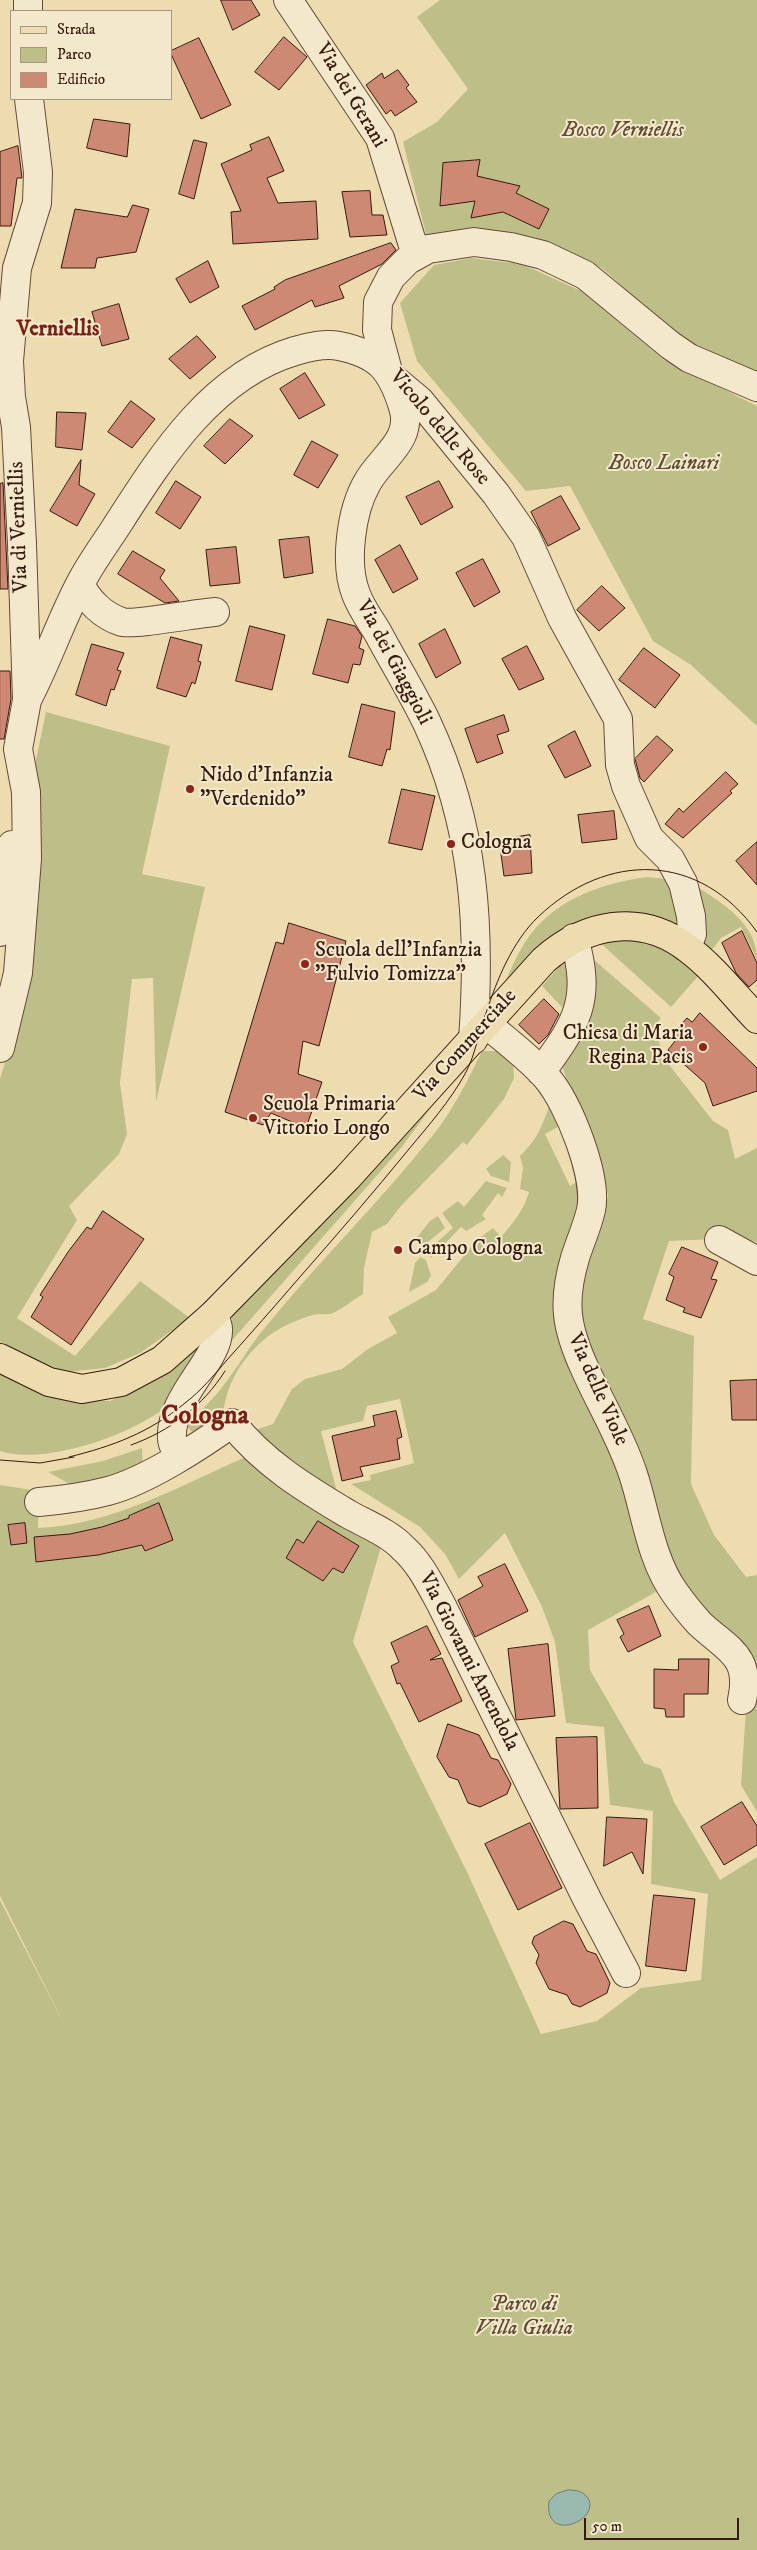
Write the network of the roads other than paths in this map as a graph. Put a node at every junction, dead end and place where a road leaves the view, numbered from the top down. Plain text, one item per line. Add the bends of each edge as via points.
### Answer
1 (288, 0) edge
2 (29, 100) edge
3 (416, 255) junction
4 (389, 375) junction
5 (757, 387) edge
6 (80, 584) junction
7 (215, 612) dead end
8 (27, 700) junction
9 (18, 749) junction
10 (0, 932) edge
11 (574, 938) junction
12 (687, 947) junction
13 (757, 1019) edge
14 (480, 1032) junction
15 (0, 1048) edge
16 (541, 1072) junction
17 (719, 1240) dead end
18 (757, 1261) edge
19 (213, 1314) junction
20 (0, 1358) edge
21 (179, 1457) junction
22 (39, 1502) dead end
23 (742, 1700) dead end
24 (626, 1973) dead end

1 - 3 street, Via dei Gerani via 380,138
2 - 8 street, Via di Verniellis via 38,172 36,203 17,268 9,361 16,436
3 - 4 street, Vicolo delle Rose via 391,277 378,302 377,330
3 - 5 street, Vicolo delle Rose via 450,244 488,243 534,252 586,275 689,358
4 - 6 street, Via dei Giaggioli via 375,358 360,350 332,345 310,347 250,370 229,385 199,415 154,468
4 - 12 street, Vicolo delle Rose via 420,400 496,494 526,537 562,618 618,719 620,765 649,838 670,859 683,883 691,916 692,934
4 - 14 street, Via dei Giaggioli via 404,410 405,431 398,445 372,474 358,502 351,535 355,593 427,724 458,808 475,906
6 - 7 street via 86,597 97,607 123,622
6 - 8 street, Via dei Giaggioli
8 - 9 street, Via di Verniellis
9 - 10 street, Via di Verniellis via 10,796 12,857 4,890
9 - 15 street, Via di Verniellis via 26,792 24,909 18,973
11 - 12 main road, Via Commerciale via 598,928 627,927 648,930
11 - 14 main road, Via Commerciale via 544,960
11 - 16 street via 582,965 577,1016
12 - 13 main road, Via Commerciale
14 - 16 street, Via delle Viole
14 - 19 main road, Via Commerciale via 347,1178
16 - 23 street, Via delle Viole via 560,1099 592,1180 591,1210 568,1290 568,1324 572,1340 624,1448 661,1569 674,1593 700,1623 724,1642 740,1663 744,1676
17 - 18 street
19 - 20 main road, Via Commerciale via 162,1360 139,1374 104,1387 82,1389 49,1382
19 - 21 street via 219,1327 218,1339 188,1388 174,1423 172,1440
21 - 22 street, Via Giovanni Amendola via 110,1491
21 - 24 street, Via Giovanni Amendola via 232,1423 248,1444 278,1469 402,1546 416,1562 441,1604

